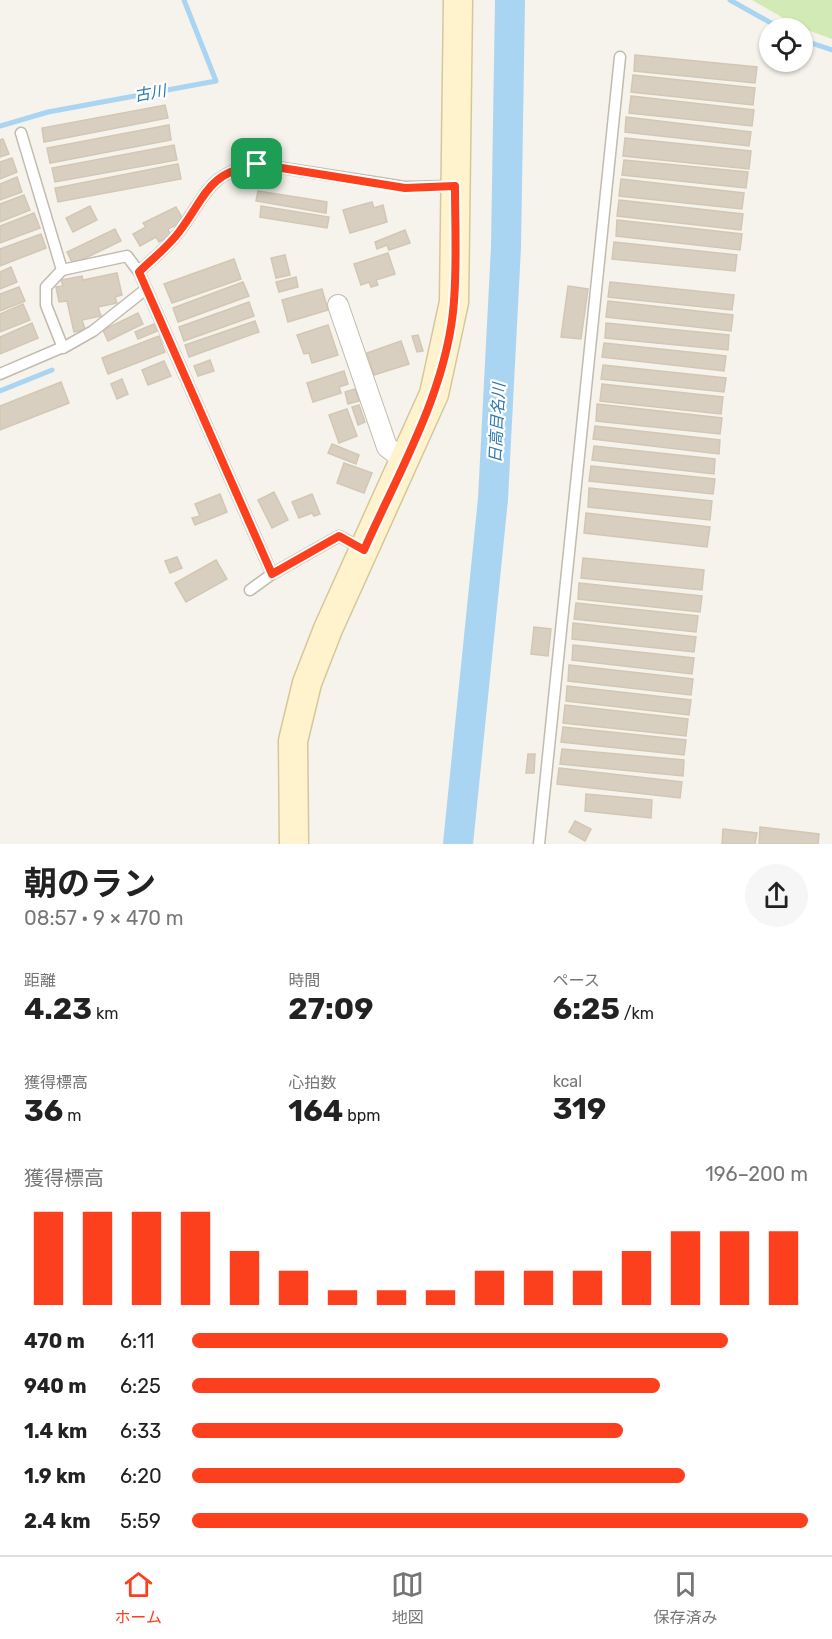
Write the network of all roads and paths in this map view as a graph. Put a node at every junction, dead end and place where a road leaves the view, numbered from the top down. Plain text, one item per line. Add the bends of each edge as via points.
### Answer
1 (458, 0) edge
2 (620, 57) dead end
3 (21, 133) dead end
4 (455, 186) junction
5 (62, 270) junction
6 (139, 272) junction
7 (146, 289) junction
8 (338, 305) dead end
9 (63, 347) junction
10 (0, 374) edge
11 (404, 460) junction
12 (364, 550) junction
13 (272, 574) junction
14 (250, 590) dead end
15 (294, 844) edge
16 (539, 844) edge

1 - 4 street
2 - 16 lane
3 - 5 lane
4 - 6 lane via 405,188 257,164 236,168 204,192 178,234
4 - 11 street via 454,302 445,352 434,394
5 - 6 lane via 127,256
5 - 9 lane via 46,287 46,305
6 - 7 lane
7 - 9 lane via 93,331
7 - 13 lane
8 - 11 street via 387,447
9 - 10 lane
11 - 12 street
12 - 13 lane via 339,536
12 - 15 street via 306,682 293,741
13 - 14 lane

